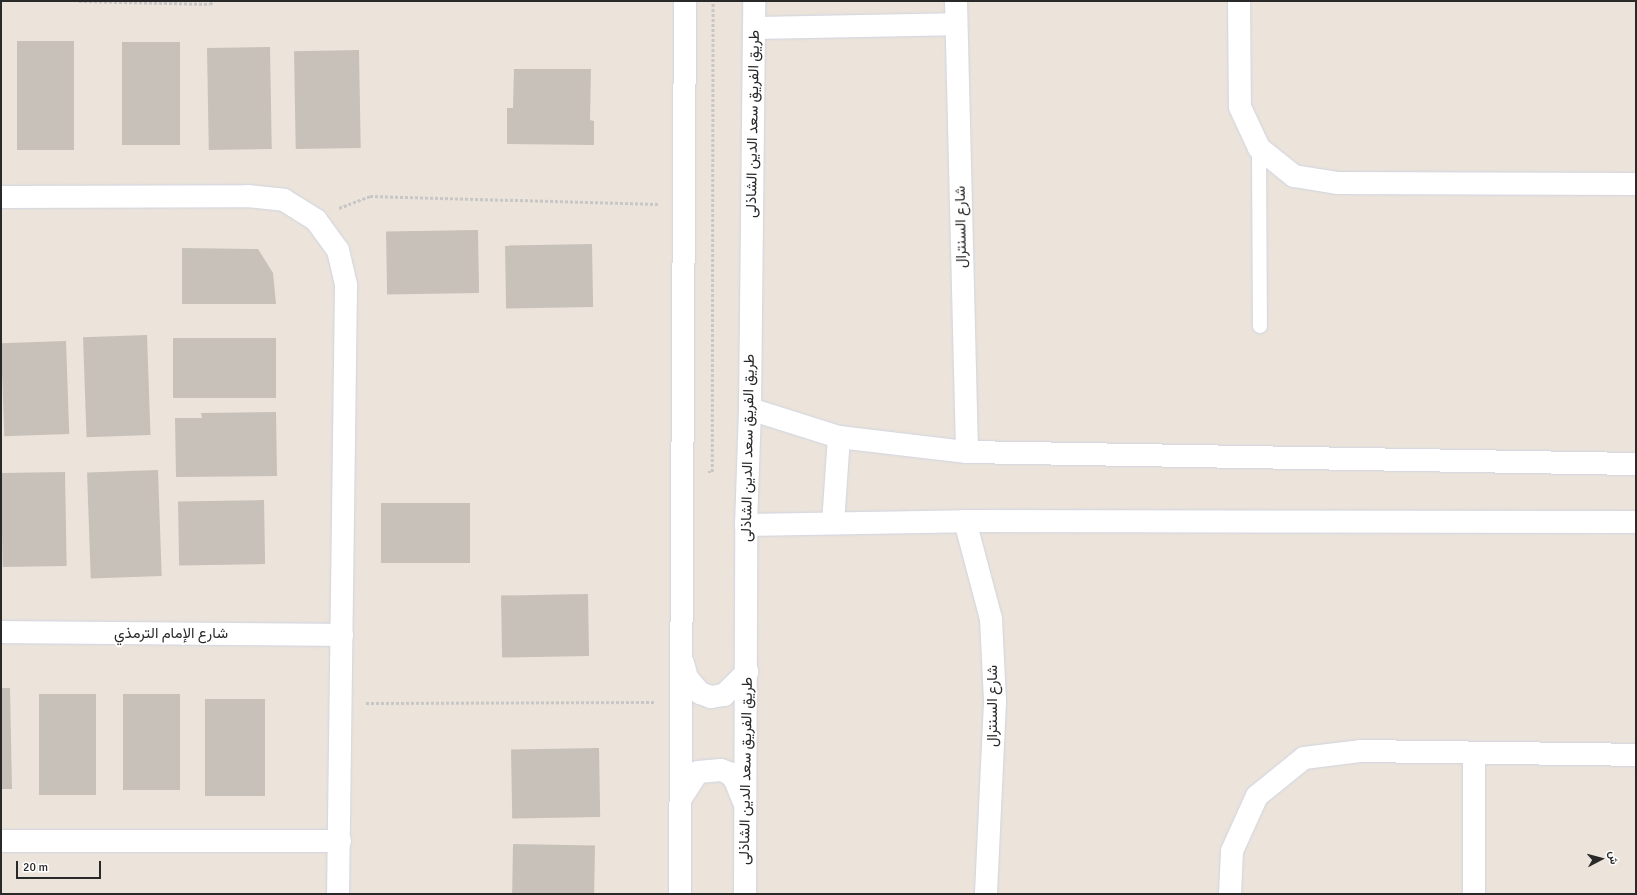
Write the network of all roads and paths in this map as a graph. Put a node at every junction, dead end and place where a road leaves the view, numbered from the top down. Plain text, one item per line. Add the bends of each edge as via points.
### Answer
1 (79, 1) edge
2 (214, 1) edge
3 (685, 1) edge
4 (754, 1) edge
5 (956, 1) edge
6 (1239, 1) edge
7 (956, 24) junction
8 (754, 28) junction
9 (1258, 148) junction
10 (1636, 184) edge
11 (1, 197) edge
12 (684, 205) junction
13 (316, 220) junction
14 (1260, 326) dead end
15 (750, 409) junction
16 (839, 437) junction
17 (967, 452) junction
18 (1636, 464) edge
19 (965, 521) junction
20 (1636, 522) edge
21 (833, 523) junction
22 (746, 525) junction
23 (1, 632) edge
24 (342, 635) junction
25 (682, 660) junction
26 (747, 672) junction
27 (682, 702) junction
28 (342, 703) junction
29 (1474, 752) junction
30 (1636, 755) edge
31 (681, 798) junction
32 (746, 809) junction
33 (1, 841) edge
34 (340, 841) junction
35 (338, 894) edge
36 (680, 894) edge
37 (745, 894) edge
38 (986, 894) edge
39 (1230, 894) edge
40 (1474, 894) edge

1 - 2 path via 210,4
3 - 12 street
4 - 8 street, طريق الفريق سعد الدين الشاذلى
5 - 7 street, شارع السنترال
6 - 9 street via 1240,107
7 - 8 street
7 - 17 street, شارع السنترال
8 - 15 street, طريق الفريق سعد الدين الشاذلى
9 - 10 street via 1294,176 1338,183
9 - 14 lane
11 - 13 street via 248,196 284,200
12 - 13 path via 370,196
12 - 25 street
13 - 24 street via 338,250 346,286
15 - 16 street
15 - 22 street, طريق الفريق سعد الدين الشاذلى
16 - 17 street
16 - 21 street
17 - 18 street
19 - 20 street
19 - 21 street
19 - 38 street, شارع السنترال via 990,619 995,702
21 - 22 street
22 - 26 street, طريق الفريق سعد الدين الشاذلى
23 - 24 street, شارع الإمام الترمذي
24 - 28 street
25 - 26 street via 687,678 700,693 711,697 724,695
25 - 27 street
26 - 32 street, طريق الفريق سعد الدين الشاذلى
27 - 28 path
27 - 31 street
28 - 34 street
29 - 30 street
29 - 39 street via 1360,751 1304,758 1257,796 1232,851
29 - 40 street
31 - 32 street via 698,772 720,770 729,773 735,780
31 - 36 street
32 - 37 street, طريق الفريق سعد الدين الشاذلى
33 - 34 street
34 - 35 street

